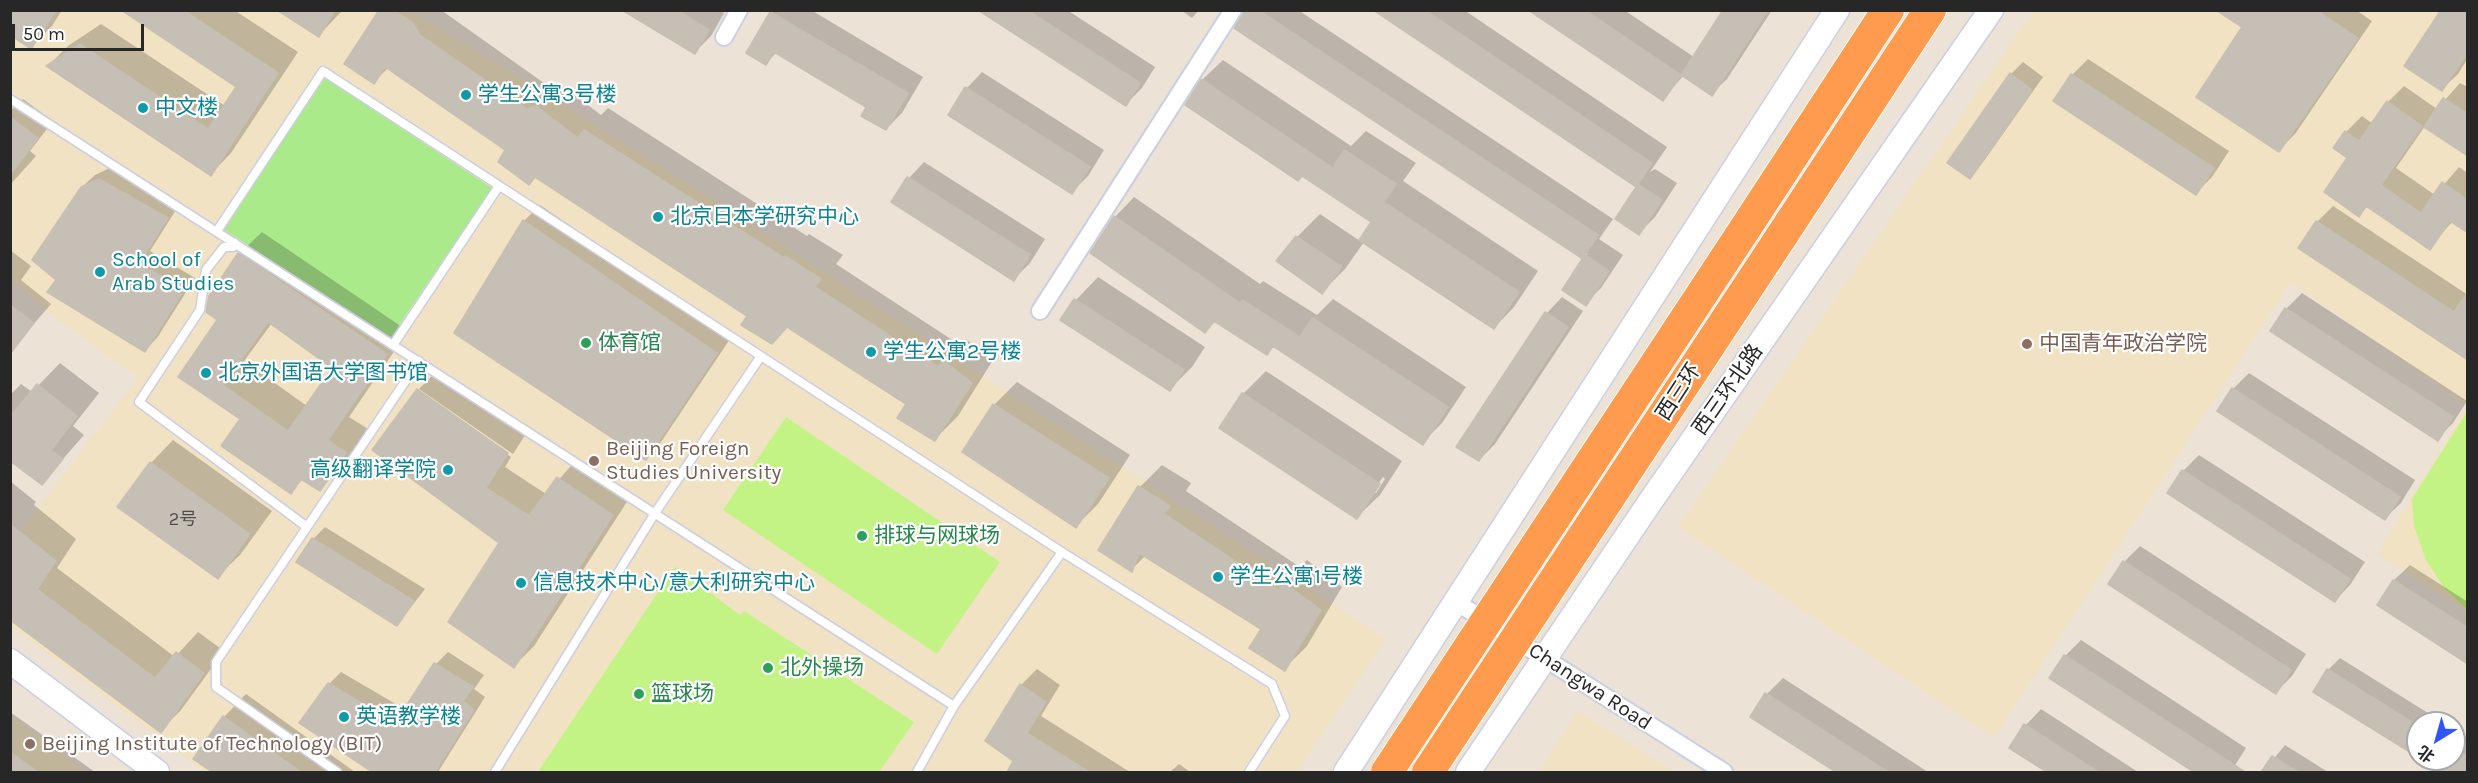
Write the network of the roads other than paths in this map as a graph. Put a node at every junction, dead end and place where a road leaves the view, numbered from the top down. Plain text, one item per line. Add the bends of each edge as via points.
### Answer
1 (739, 10) edge
2 (1233, 10) edge
3 (1837, 10) edge
4 (1888, 10) edge
5 (1930, 10) edge
6 (1991, 10) edge
7 (724, 38) dead end
8 (10, 99) edge
9 (500, 186) junction
10 (216, 231) junction
11 (235, 243) junction
12 (1040, 311) dead end
13 (393, 345) junction
14 (761, 356) junction
15 (419, 361) junction
16 (655, 513) junction
17 (307, 527) junction
18 (1062, 552) junction
19 (1456, 602) junction
20 (1546, 658) junction
21 (10, 661) edge
22 (954, 706) junction
23 (157, 772) edge
24 (337, 772) edge
25 (495, 772) edge
26 (917, 772) edge
27 (1248, 772) edge
28 (1346, 772) edge
29 (1387, 772) edge
30 (1428, 772) edge
31 (1468, 772) edge
32 (1724, 772) edge

1 - 7 street
2 - 12 street
3 - 19 street
4 - 29 highway, 西三环, bridge
5 - 30 highway, 西三环, bridge
6 - 20 street, 西三环北路 via 1656,492
8 - 10 lane
9 - 10 lane via 323,71
9 - 13 lane
9 - 14 lane
10 - 11 lane
11 - 13 lane
11 - 17 lane via 233,247 224,247 206,270 200,309 139,402
13 - 15 lane
14 - 16 lane
14 - 18 lane
15 - 16 lane
15 - 17 lane
16 - 22 lane
16 - 25 lane
17 - 24 lane via 216,662 216,687
18 - 22 lane
18 - 27 lane via 1272,684 1285,716
19 - 20 street, Changwa Road
19 - 28 street
20 - 31 street, 西三环北路
20 - 32 street, Changwa Road
21 - 23 street
22 - 26 lane

